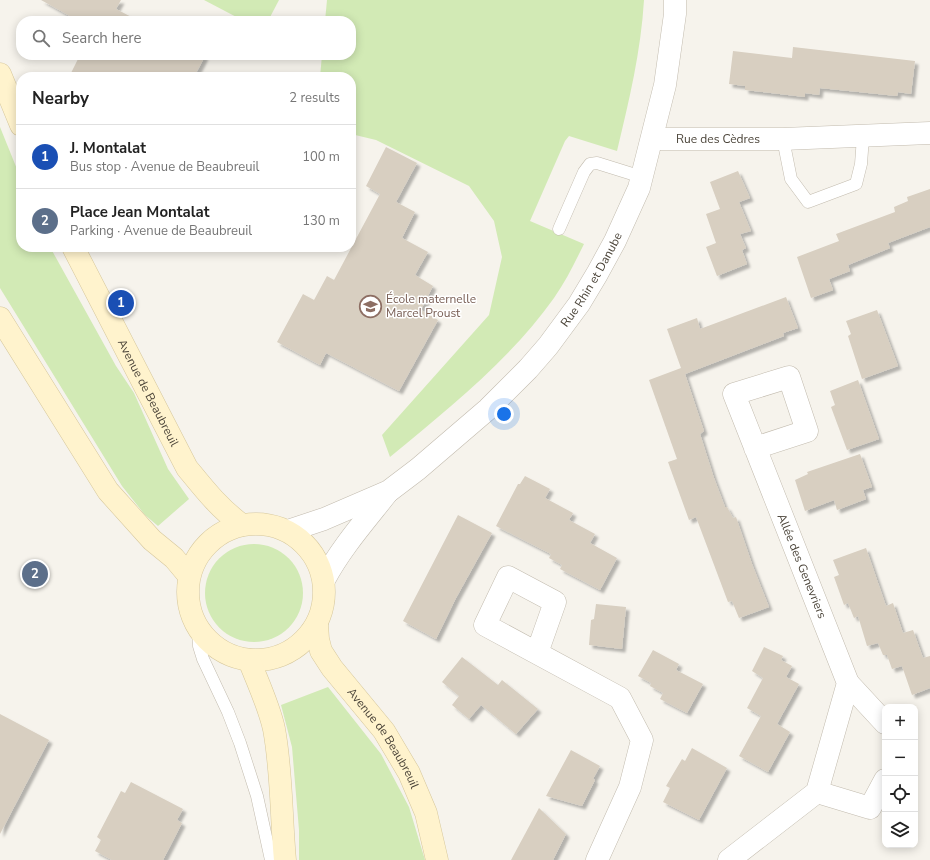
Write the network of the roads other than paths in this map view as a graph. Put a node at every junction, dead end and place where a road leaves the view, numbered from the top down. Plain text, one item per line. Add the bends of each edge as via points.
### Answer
1 (675, 0) edge
2 (0, 74) edge
3 (16, 113) edge
4 (930, 134) edge
5 (863, 137) junction
6 (652, 139) junction
7 (783, 139) junction
8 (642, 177) junction
9 (559, 229) dead end
10 (76, 252) edge
11 (0, 318) edge
12 (755, 448) dead end
13 (389, 491) junction
14 (242, 525) junction
15 (288, 531) junction
16 (189, 576) junction
17 (324, 580) junction
18 (317, 624) junction
19 (198, 630) junction
20 (537, 653) dead end
21 (249, 660) junction
22 (848, 683) junction
23 (882, 720) edge
24 (882, 786) edge
25 (817, 792) junction
26 (271, 860) edge
27 (285, 860) edge
28 (436, 860) edge
29 (597, 860) edge
30 (729, 860) edge

1 - 6 street, Rue Rhin et Danube via 665,85
2 - 3 main road
4 - 5 street, Rue des Cèdres
5 - 7 street, Rue des Cèdres
5 - 7 lane via 856,184 808,202 791,179
6 - 7 street, Rue des Cèdres
6 - 8 street, Rue Rhin et Danube
8 - 9 lane via 597,163 590,164
8 - 13 street, Rue Rhin et Danube via 615,241 597,274 548,346 488,409
10 - 14 main road, Avenue de Beaubreuil via 188,468 225,512
11 - 16 main road via 108,491
12 - 22 street, Allée des Genevriers
13 - 15 street, Rue Rhin et Danube via 324,519
13 - 17 street, Rue Rhin et Danube via 347,543
14 - 15 main road, Avenue de Beaubreuil via 265,524
14 - 16 main road, Avenue de Beaubreuil via 223,531 208,543 196,558
15 - 17 main road, Avenue de Beaubreuil via 305,544 317,560
16 - 19 main road, Avenue de Beaubreuil via 187,594 190,613
17 - 18 main road, Avenue de Beaubreuil via 323,610
18 - 21 main road, Avenue de Beaubreuil via 305,640 289,653 270,660
18 - 28 main road, Avenue de Beaubreuil via 321,651 384,731 409,773 426,813
19 - 21 main road, Avenue de Beaubreuil via 212,645 229,656
19 - 26 lane via 203,659 228,712 257,796
20 - 29 street via 620,698 642,740 630,786
21 - 27 main road via 274,729 280,771
22 - 23 street, Allée des Genevriers
22 - 25 street
24 - 25 street via 870,808
25 - 30 street

